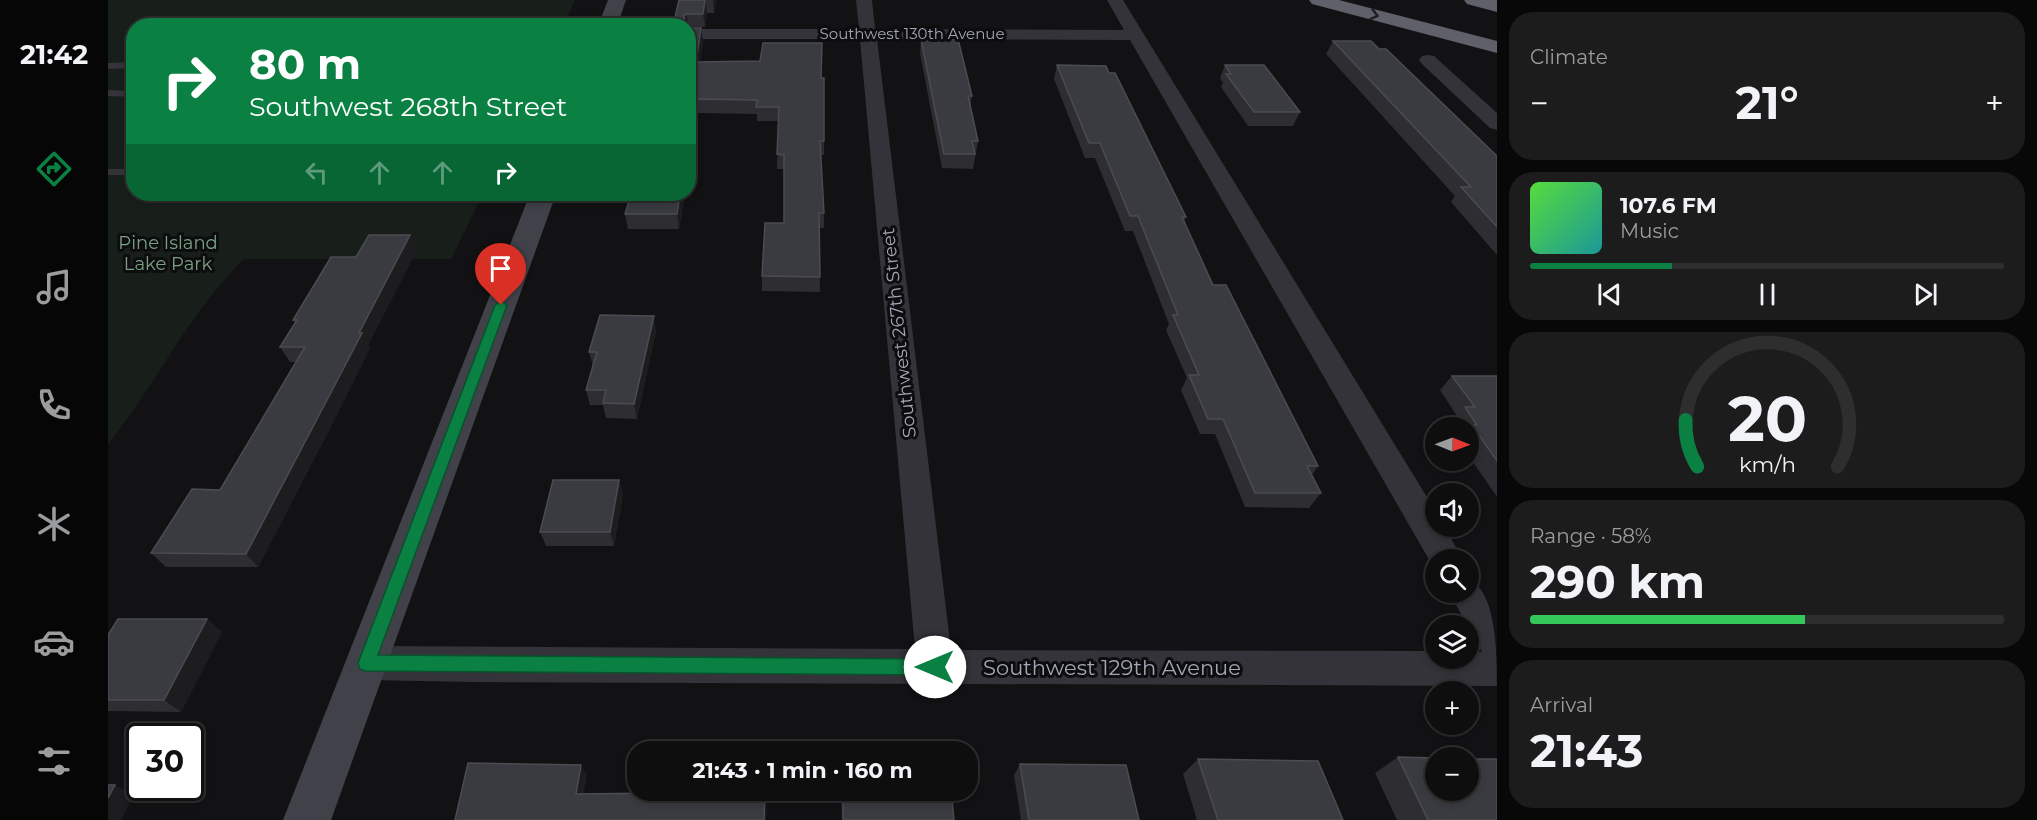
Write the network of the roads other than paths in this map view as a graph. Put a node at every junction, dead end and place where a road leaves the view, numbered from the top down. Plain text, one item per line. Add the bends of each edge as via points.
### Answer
1 (617, 0) edge
2 (864, 0) edge
3 (1114, 0) edge
4 (1318, 0) edge
5 (1473, 0) edge
6 (1497, 6) edge
7 (610, 18) edge
8 (696, 34) edge
9 (867, 34) junction
10 (1136, 35) junction
11 (1497, 47) edge
12 (1428, 60) dead end
13 (126, 65) edge
14 (108, 66) edge
15 (108, 93) edge
16 (126, 94) edge
17 (1497, 124) edge
18 (108, 172) edge
19 (126, 172) edge
20 (540, 201) edge
21 (1440, 549) edge
22 (1473, 603) edge
23 (1497, 644) edge
24 (366, 663) junction
25 (935, 667) junction
26 (1497, 669) edge
27 (307, 820) edge

1 - 7 main road
2 - 9 street, Southwest 267th Street
3 - 10 street
4 -> 11 highway
5 - 6 highway
8 - 9 street, Southwest 130th Avenue
9 - 10 street, Southwest 130th Avenue
9 - 25 street, Southwest 267th Street
10 - 21 street
12 - 17 street
13 - 14 lane
15 - 16 lane
18 - 19 lane
20 - 24 main road
22 - 23 street
24 - 25 street, Southwest 129th Avenue
24 - 27 main road
25 - 26 street, Southwest 129th Avenue

